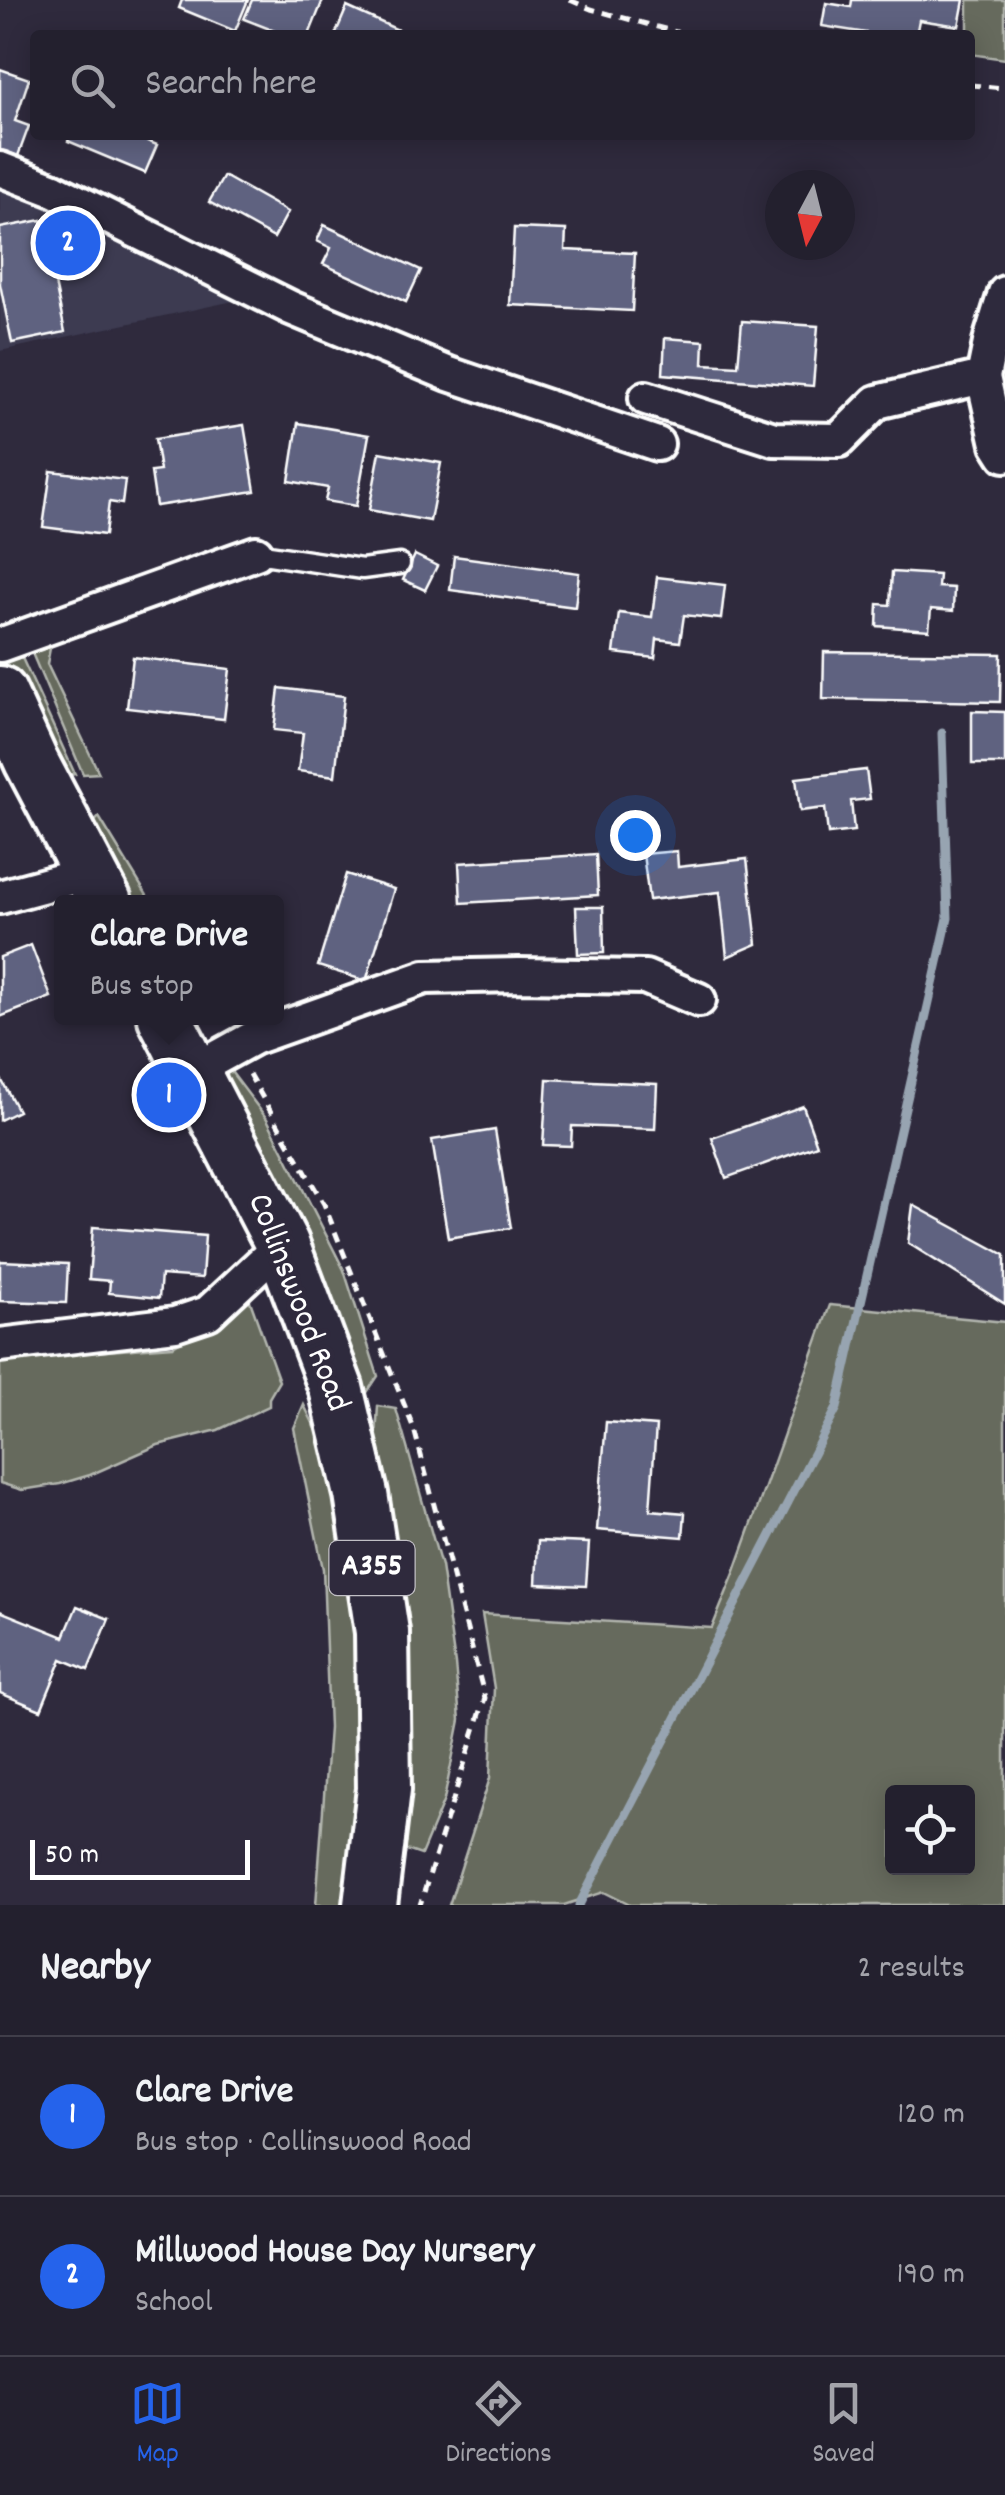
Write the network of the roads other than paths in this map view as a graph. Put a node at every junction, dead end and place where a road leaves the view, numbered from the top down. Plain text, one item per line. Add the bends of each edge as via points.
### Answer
1 (0, 168) edge
2 (1005, 294) edge
3 (983, 377) junction
4 (646, 398) dead end
5 (657, 444) dead end
6 (1005, 456) edge
7 (256, 553) joint
8 (400, 564) dead end
9 (0, 645) edge
10 (0, 693) edge
11 (97, 888) edge
12 (0, 896) edge
13 (699, 1000) dead end
14 (169, 1025) edge
15 (193, 1070) junction
16 (282, 1244) junction
17 (0, 1345) edge
18 (370, 1905) edge

1 - 5 street via 326,323 448,374
2 - 3 street
3 - 4 street via 878,402 839,440 774,439
3 - 6 street
7 - 8 lane via 362,569
7 - 9 street
10 - 11 main road
11 - 12 street
13 - 15 street via 645,977 425,977 253,1038
14 - 15 main road, Collinswood Road / A355
15 - 16 main road, Collinswood Road / A355
16 - 17 street via 208,1313 175,1324
16 - 18 main road, Collinswood Road / A355 via 336,1388 382,1632 384,1789

